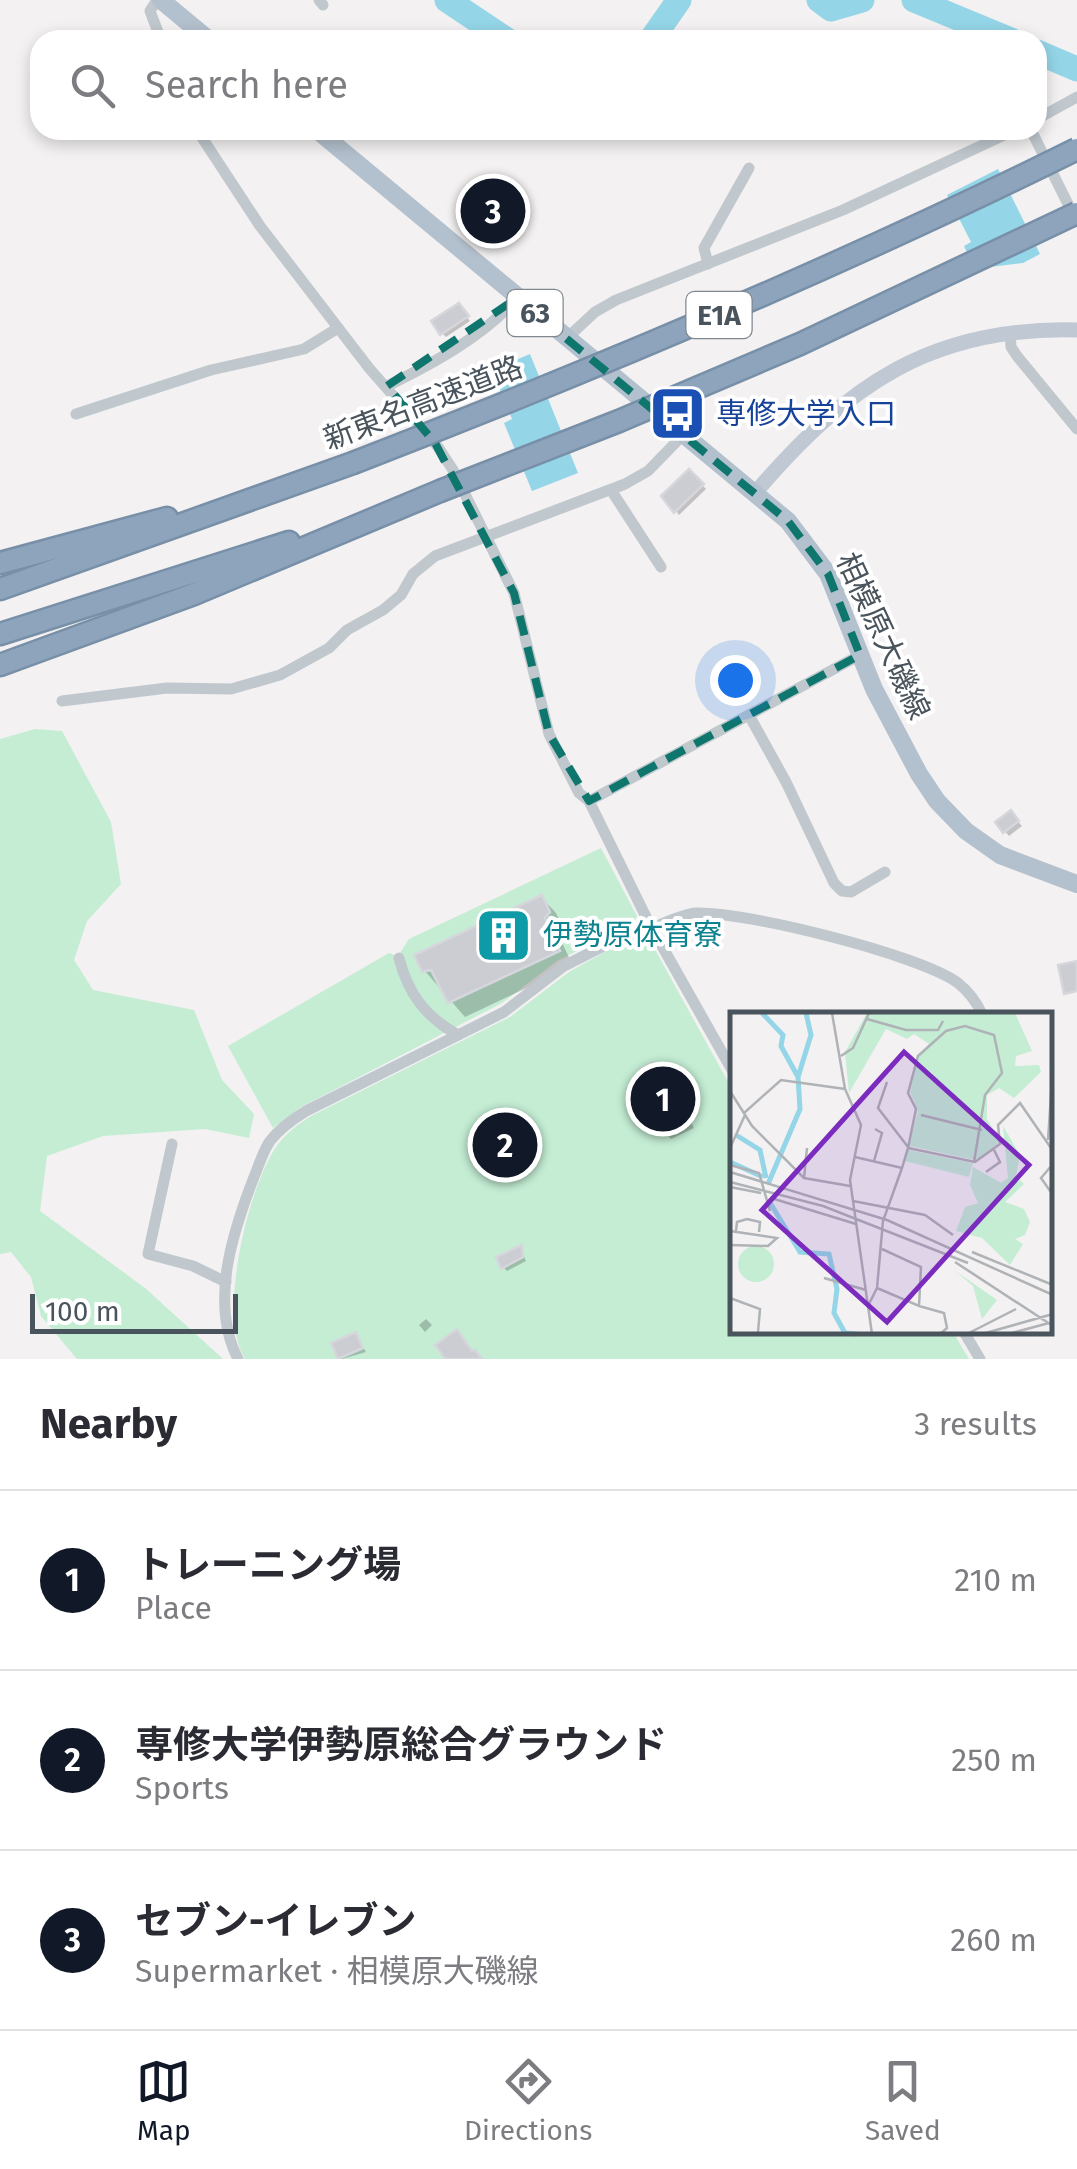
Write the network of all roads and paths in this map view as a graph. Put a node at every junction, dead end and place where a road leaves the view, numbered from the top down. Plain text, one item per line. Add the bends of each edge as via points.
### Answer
1 (159, 0) edge
2 (157, 30) edge
3 (196, 30) edge
4 (1077, 97) edge
5 (1047, 114) edge
6 (204, 140) edge
7 (329, 140) edge
8 (994, 140) edge
9 (1036, 140) edge
10 (1077, 149) edge
11 (748, 168) dead end
12 (1077, 212) edge
13 (1077, 222) edge
14 (708, 264) junction
15 (517, 298) junction
16 (338, 328) junction
17 (1077, 330) edge
18 (1010, 332) junction
19 (566, 339) junction
20 (387, 386) junction
21 (76, 414) dead end
22 (1077, 429) edge
23 (683, 435) junction
24 (352, 460) junction
25 (611, 490) junction
26 (756, 492) junction
27 (373, 516) junction
28 (486, 537) junction
29 (0, 562) edge
30 (654, 563) dead end
31 (0, 590) edge
32 (0, 634) edge
33 (860, 656) junction
34 (0, 665) edge
35 (62, 701) dead end
36 (750, 717) junction
37 (588, 801) junction
38 (885, 872) dead end
39 (1077, 884) edge
40 (651, 925) junction
41 (399, 958) dead end
42 (980, 1012) edge
43 (458, 1034) junction
44 (730, 1066) edge
45 (172, 1144) dead end
46 (226, 1282) junction
47 (965, 1334) edge
48 (238, 1359) edge
49 (980, 1359) edge

1 - 2 street via 150,11
1 - 3 main road
4 - 5 street
6 - 16 street
7 - 15 main road, 相模原大磯線 / 63
8 - 14 street
9 - 13 street
10 - 24 highway, 新東名高速道路 / E1A, bridge via 783,288
11 - 14 street via 704,248
12 - 27 highway, E1A, bridge via 800,344
14 - 19 street via 616,300
15 - 19 main road, 相模原大磯線 / 63
15 - 20 street via 427,366
16 - 20 street
16 - 21 street via 304,349 211,370
17 - 18 main road
18 - 22 street via 1011,348
18 - 26 main road via 938,350 857,392
19 - 23 main road, 相模原大磯線 / 63
20 - 28 street via 438,447
23 - 25 street via 648,471
23 - 26 main road, 相模原大磯線 / 63
24 - 29 highway
24 - 31 highway, 新東名高速道路
25 - 28 street
25 - 30 street
26 - 33 main road, 相模原大磯線 / 63 via 828,574
27 - 32 highway
27 - 34 highway via 194,594
28 - 35 street via 423,564 383,610 280,675 232,689 167,688
28 - 37 street via 520,609 549,734
33 - 36 street
33 - 39 main road, 相模原大磯線 / 63 via 919,774 952,817 1010,860
36 - 37 street
36 - 38 street via 834,883 851,892
37 - 40 street
40 - 42 street via 694,913 757,920 886,952 958,983
40 - 43 street via 564,966 504,1012
40 - 44 street
41 - 43 street via 413,996 430,1018
43 - 46 street via 306,1110 270,1140 232,1241
45 - 46 street via 148,1254
46 - 48 street via 229,1336
47 - 49 street

